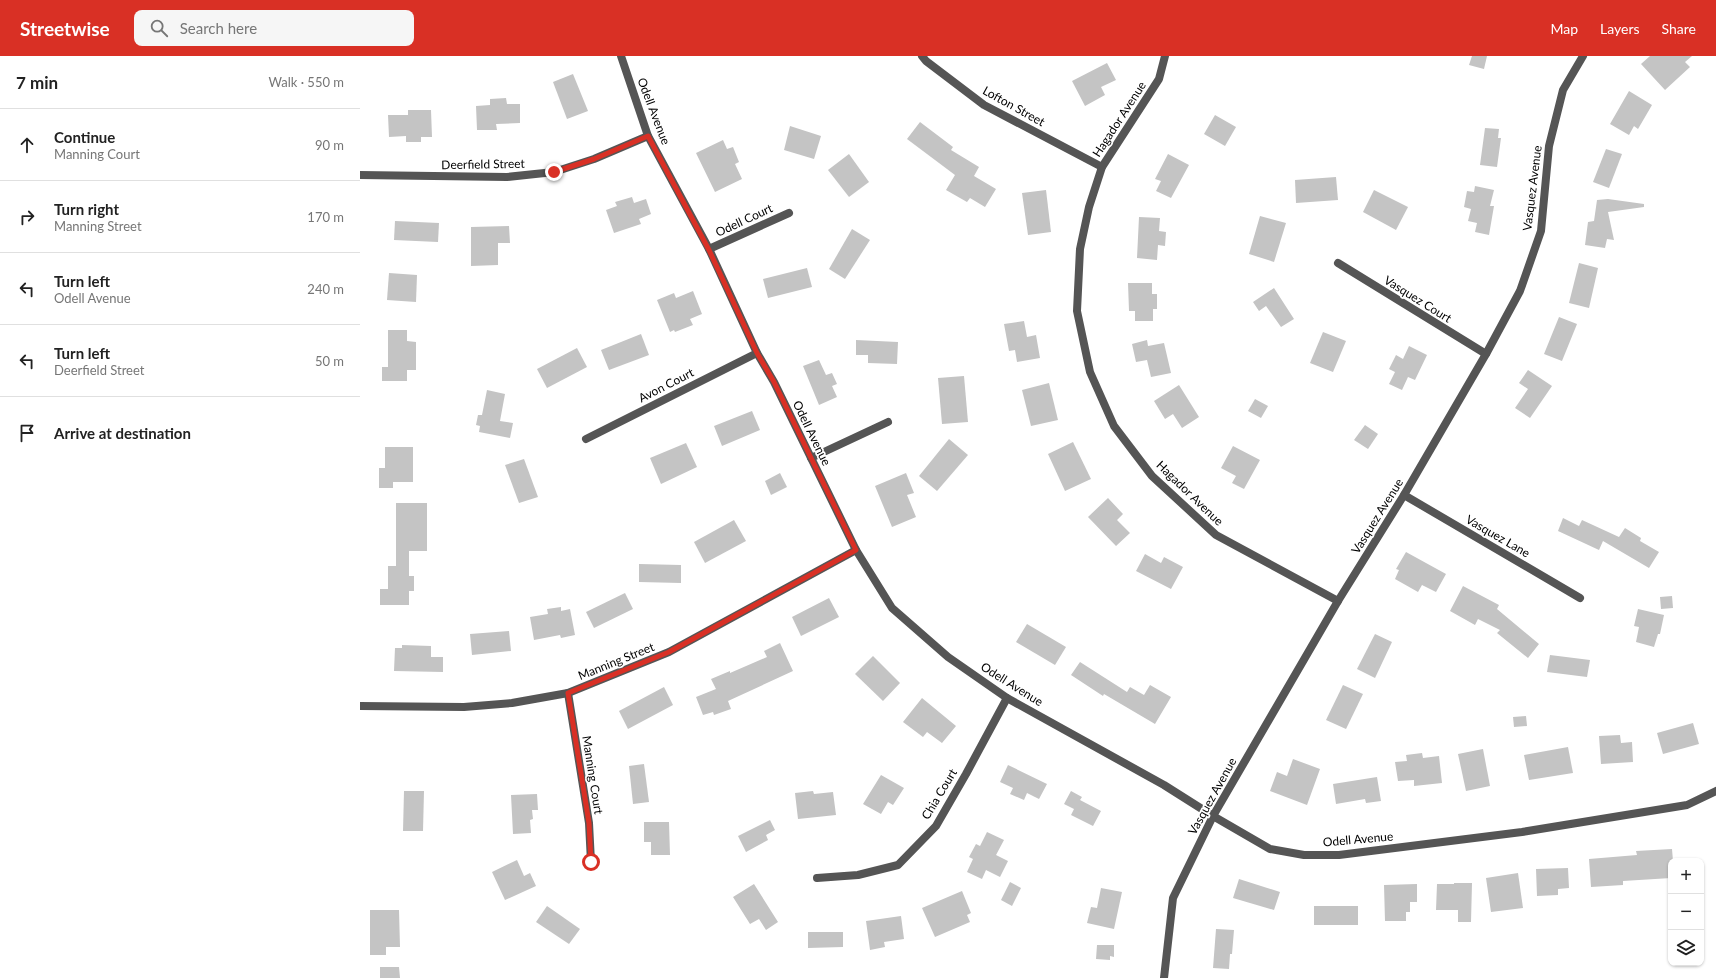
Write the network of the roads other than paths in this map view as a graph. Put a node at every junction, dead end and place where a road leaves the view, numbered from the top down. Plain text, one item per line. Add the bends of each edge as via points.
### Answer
1 (621, 56) edge
2 (922, 56) edge
3 (1165, 56) edge
4 (1583, 56) edge
5 (648, 136) junction
6 (1102, 167) junction
7 (360, 175) edge
8 (789, 213) dead end
9 (709, 250) junction
10 (1338, 263) dead end
11 (757, 353) junction
12 (1486, 354) junction
13 (888, 422) dead end
14 (586, 439) dead end
15 (811, 458) junction
16 (1404, 495) junction
17 (856, 550) junction
18 (1580, 598) dead end
19 (1338, 601) junction
20 (568, 693) junction
21 (1007, 698) junction
22 (360, 706) edge
23 (1716, 791) edge
24 (1213, 816) junction
25 (591, 862) dead end
26 (817, 878) dead end
27 (1164, 978) edge

1 - 5 street, Odell Avenue
2 - 6 street, Lofton Street via 984,105
3 - 6 street, Hagador Avenue via 1159,79
4 - 12 street, Vasquez Avenue via 1563,90 1549,146 1540,231 1520,291
5 - 7 street, Deerfield Street via 594,159 554,172 507,178
5 - 9 street, Odell Avenue
6 - 19 street, Hagador Avenue via 1089,207 1080,248 1077,311 1090,372 1114,426 1152,476 1216,535
8 - 9 street, Odell Court
9 - 11 street, Odell Avenue
10 - 12 street, Vasquez Court
11 - 14 street, Avon Court
11 - 15 street, Odell Avenue
12 - 16 street, Vasquez Avenue
13 - 15 street
15 - 17 street, Odell Avenue
16 - 18 street, Vasquez Lane
16 - 19 street, Vasquez Avenue
17 - 20 street, Manning Street via 669,652
17 - 21 street, Odell Avenue via 892,608 948,657
19 - 24 street, Vasquez Avenue
20 - 22 street, Manning Street via 512,703 470,706
20 - 25 street, Manning Court via 589,823
21 - 24 street, Odell Avenue via 1164,785
21 - 26 street, Chia Court via 936,826 898,865 858,875
23 - 24 street, Odell Avenue via 1687,805 1522,832 1339,855 1304,855 1270,849
24 - 27 street, Vasquez Avenue via 1173,898

